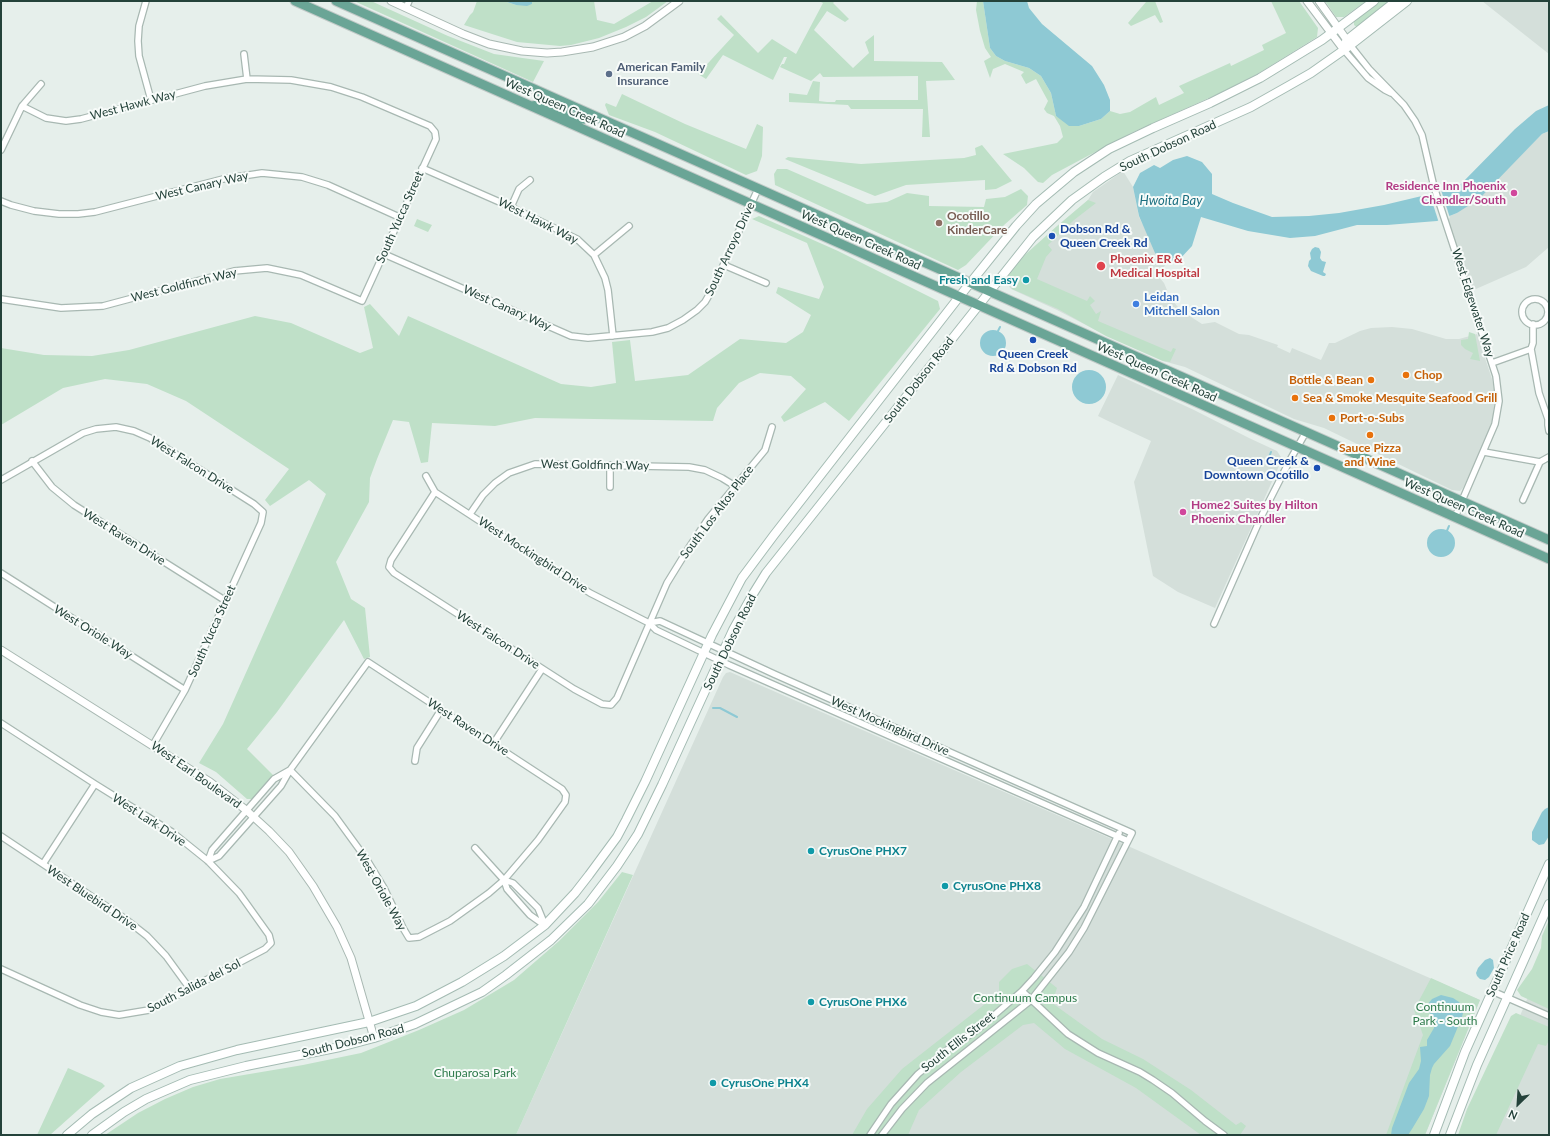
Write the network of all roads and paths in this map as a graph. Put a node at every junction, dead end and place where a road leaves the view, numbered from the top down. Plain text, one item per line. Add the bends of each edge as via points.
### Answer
1 (146, 1) edge
2 (294, 1) edge
3 (336, 1) edge
4 (391, 1) edge
5 (678, 1) edge
6 (1307, 1) edge
7 (1319, 1) edge
8 (1374, 1) edge
9 (1396, 1) edge
10 (1407, 1) edge
11 (407, 4) edge
12 (1339, 28) junction
13 (1331, 34) junction
14 (1347, 45) junction
15 (244, 54) dead end
16 (247, 80) junction
17 (41, 84) dead end
18 (152, 100) junction
19 (22, 106) junction
20 (531, 106) junction
21 (594, 116) junction
22 (435, 132) joint
23 (1, 150) edge
24 (422, 168) junction
25 (530, 180) dead end
26 (758, 189) junction
27 (1, 201) edge
28 (751, 204) junction
29 (511, 207) junction
30 (399, 217) junction
31 (630, 226) dead end
32 (384, 254) junction
33 (594, 255) junction
34 (724, 265) junction
35 (766, 283) dead end
36 (970, 284) junction
37 (989, 292) junction
38 (960, 297) junction
39 (1, 299) edge
40 (362, 301) joint
41 (978, 305) junction
42 (1533, 324) junction
43 (613, 336) junction
44 (588, 338) joint
45 (1530, 349) junction
46 (1492, 363) junction
47 (772, 427) dead end
48 (1549, 431) edge
49 (1306, 432) junction
50 (1296, 448) junction
51 (1484, 452) junction
52 (1549, 457) edge
53 (32, 462) junction
54 (1540, 462) junction
55 (610, 465) junction
56 (426, 476) dead end
57 (1, 480) edge
58 (735, 486) junction
59 (610, 487) dead end
60 (436, 492) junction
61 (1523, 500) dead end
62 (1462, 502) junction
63 (263, 512) joint
64 (470, 514) junction
65 (1455, 517) junction
66 (1549, 540) edge
67 (1549, 559) edge
68 (1, 574) edge
69 (226, 601) junction
70 (649, 623) junction
71 (1214, 624) dead end
72 (708, 644) junction
73 (1, 650) edge
74 (723, 651) junction
75 (704, 652) junction
76 (719, 660) junction
77 (542, 669) junction
78 (185, 690) junction
79 (611, 705) joint
80 (442, 710) junction
81 (1, 723) edge
82 (492, 744) junction
83 (152, 745) junction
84 (944, 750) junction
85 (940, 758) junction
86 (415, 761) dead end
87 (290, 770) junction
88 (95, 784) junction
89 (246, 810) junction
90 (254, 816) junction
91 (1121, 828) junction
92 (1132, 833) joint
93 (1, 836) edge
94 (1118, 836) junction
95 (1128, 841) junction
96 (474, 848) dead end
97 (208, 861) junction
98 (43, 864) junction
99 (1549, 864) edge
100 (504, 880) junction
101 (1549, 904) edge
102 (545, 925) junction
103 (271, 943) joint
104 (1, 969) edge
105 (190, 989) junction
106 (1022, 991) junction
107 (1492, 991) junction
108 (1506, 998) junction
109 (1031, 1000) junction
110 (1549, 1016) edge
111 (369, 1022) junction
112 (374, 1038) junction
113 (67, 1135) edge
114 (92, 1135) edge
115 (870, 1135) edge
116 (882, 1135) edge
117 (1224, 1135) edge
118 (1434, 1135) edge
119 (1450, 1135) edge

1 - 18 street via 138,41 139,56
2 - 20 main road, West Queen Creek Road
3 - 21 main road, West Queen Creek Road
4 - 11 street
5 - 11 street via 646,26 624,37 593,47 562,52 522,51 489,44 463,34
6 - 13 street, West Edgewater Way
7 - 12 street, West Edgewater Way
8 - 12 main road, South Dobson Road
9 - 14 main road
10 - 14 main road, South Dobson Road
12 - 13 main road, South Dobson Road
12 - 14 street, West Edgewater Way
13 - 14 street, West Edgewater Way
13 - 36 main road, South Dobson Road via 1260,78 1210,104 1130,138 1074,172 1036,204
14 - 37 main road, South Dobson Road via 1311,73 1250,107 1130,161 1094,183 1038,231
14 - 46 street, West Edgewater Way via 1368,78 1393,94 1412,116 1422,135 1434,187
15 - 16 street
16 - 18 street, West Hawk Way via 205,86
16 - 22 street, West Hawk Way via 291,80 331,87 362,97 430,126
17 - 19 street
18 - 19 street, West Hawk Way via 81,119 66,120 46,118
19 - 23 street
20 - 21 main road via 545,104 578,119
20 - 28 main road, West Queen Creek Road
21 - 26 main road, West Queen Creek Road
22 - 24 street, South Yucca Street via 436,139
24 - 29 street, West Hawk Way
24 - 30 street, South Yucca Street
25 - 29 street via 519,189
26 - 28 street, South Arroyo Drive
26 - 36 main road, West Queen Creek Road
27 - 30 street, West Canary Way via 34,211 78,214 95,212 223,179 274,174 302,177 328,185
28 - 34 street, South Arroyo Drive
28 - 38 main road, West Queen Creek Road
29 - 33 street, West Hawk Way via 577,239
30 - 32 street, South Yucca Street
31 - 33 street
32 - 40 street, South Yucca Street
32 - 44 street, West Canary Way via 556,330 571,336
33 - 43 street, West Hawk Way via 608,290
34 - 35 street
34 - 43 street, South Arroyo Drive via 705,302 683,320 663,330
36 - 37 main road, West Queen Creek Road
36 - 38 main road, South Dobson Road
37 - 41 main road, South Dobson Road
37 - 49 main road, West Queen Creek Road
38 - 41 main road, West Queen Creek Road
38 - 72 main road, South Dobson Road via 752,564 734,591
39 - 40 street, West Goldfinch Way via 61,308 103,306 234,271 267,268 301,275
41 - 50 main road, West Queen Creek Road
41 - 74 main road, South Dobson Road via 766,573 746,605
42 - 42 street via 1544,321 1547,314 1546,306 1536,299 1528,301 1522,312 1525,320
42 - 45 street via 1533,342
43 - 44 street, South Arroyo Drive
45 - 46 street
45 - 48 street
46 - 51 street, West Edgewater Way via 1499,401 1495,424
47 - 58 street, South Los Altos Place via 764,450
49 - 50 street
49 - 62 main road, West Queen Creek Road
50 - 65 main road, West Queen Creek Road
50 - 71 street via 1262,516
51 - 54 street
51 - 62 street, West Edgewater Way
52 - 54 street
53 - 57 street, West Falcon Drive
53 - 63 street, West Falcon Drive via 83,433 116,427 150,438
53 - 69 street, West Raven Drive via 52,487 74,505
54 - 61 street
55 - 58 street, West Goldfinch Way via 689,467 705,470
55 - 59 street
55 - 64 street, West Goldfinch Way via 535,464 521,468 495,483
56 - 60 street, West Mockingbird Drive
58 - 70 street, South Los Altos Place via 688,549 667,583
60 - 64 street, West Mockingbird Drive
60 - 77 street, West Falcon Drive via 391,560 389,568
62 - 65 street, West Edgewater Way
62 - 66 main road, West Queen Creek Road
63 - 69 street, South Yucca Street via 261,523
64 - 70 street, West Mockingbird Drive via 590,593
65 - 67 main road, West Queen Creek Road
68 - 78 street, West Oriole Way
69 - 78 street, South Yucca Street
70 - 72 street, West Mockingbird Drive via 660,621
70 - 75 street, West Mockingbird Drive via 656,630
70 - 79 street, South Los Altos Place via 617,698
72 - 74 street, West Mockingbird Drive
72 - 75 main road, South Dobson Road
73 - 83 street, West Earl Boulevard
74 - 76 main road, South Dobson Road
74 - 84 street, West Mockingbird Drive
75 - 76 street, West Mockingbird Drive
75 - 102 main road, South Dobson Road via 620,831 584,881
76 - 85 street, West Mockingbird Drive
76 - 112 main road, South Dobson Road via 646,818 628,849 588,904 552,940 482,992 414,1024
77 - 79 street, West Falcon Drive via 602,704
77 - 82 street
78 - 83 street, South Yucca Street
80 - 82 street, West Raven Drive
80 - 86 street via 417,748
80 - 87 street, West Raven Drive via 368,662
81 - 88 street, West Lark Drive
82 - 100 street, West Raven Drive via 562,789 566,795 538,840
83 - 89 street, West Earl Boulevard via 210,782
84 - 85 street
84 - 91 street, West Mockingbird Drive
85 - 94 street, West Mockingbird Drive
87 - 89 street via 274,779
87 - 90 street via 281,786
87 - 100 street, West Oriole Way via 335,816 367,860 409,938 419,937 450,921 489,894
88 - 97 street, West Lark Drive via 172,832
88 - 98 street
89 - 90 street, West Earl Boulevard
89 - 97 street via 212,850
90 - 97 street via 219,856
90 - 111 street, West Earl Boulevard via 289,852 337,926 351,958
91 - 92 street, West Mockingbird Drive
91 - 94 street, South Ellis Street
92 - 95 street, South Ellis Street
93 - 98 street, West Bluebird Drive
94 - 95 street, West Mockingbird Drive
94 - 106 street, South Ellis Street via 1072,928 1051,958
95 - 109 street, South Ellis Street via 1084,928 1069,952
96 - 100 street
97 - 103 street, West Lark Drive via 239,893 269,935
98 - 105 street, West Bluebird Drive via 147,936 166,956
99 - 107 main road, South Price Road
100 - 102 street via 507,889 530,915
100 - 102 street via 513,883 538,908
101 - 108 main road, South Price Road
102 - 111 main road, South Dobson Road via 504,956 462,982 416,1006
103 - 105 street, South Salida del Sol via 265,949
104 - 105 street, South Salida del Sol via 80,1005 119,1016 148,1010
106 - 109 street
106 - 115 street, South Ellis Street via 977,1030 946,1050 918,1074 891,1104
107 - 108 street
107 - 118 main road, South Price Road via 1465,1052
108 - 110 street
108 - 119 main road, South Price Road
109 - 116 street, South Ellis Street via 927,1083
109 - 117 street via 1068,1034 1153,1080
111 - 112 street, West Earl Boulevard
111 - 113 main road, South Dobson Road via 237,1050 180,1066 131,1088 92,1114
112 - 114 main road, South Dobson Road via 190,1080 146,1099

